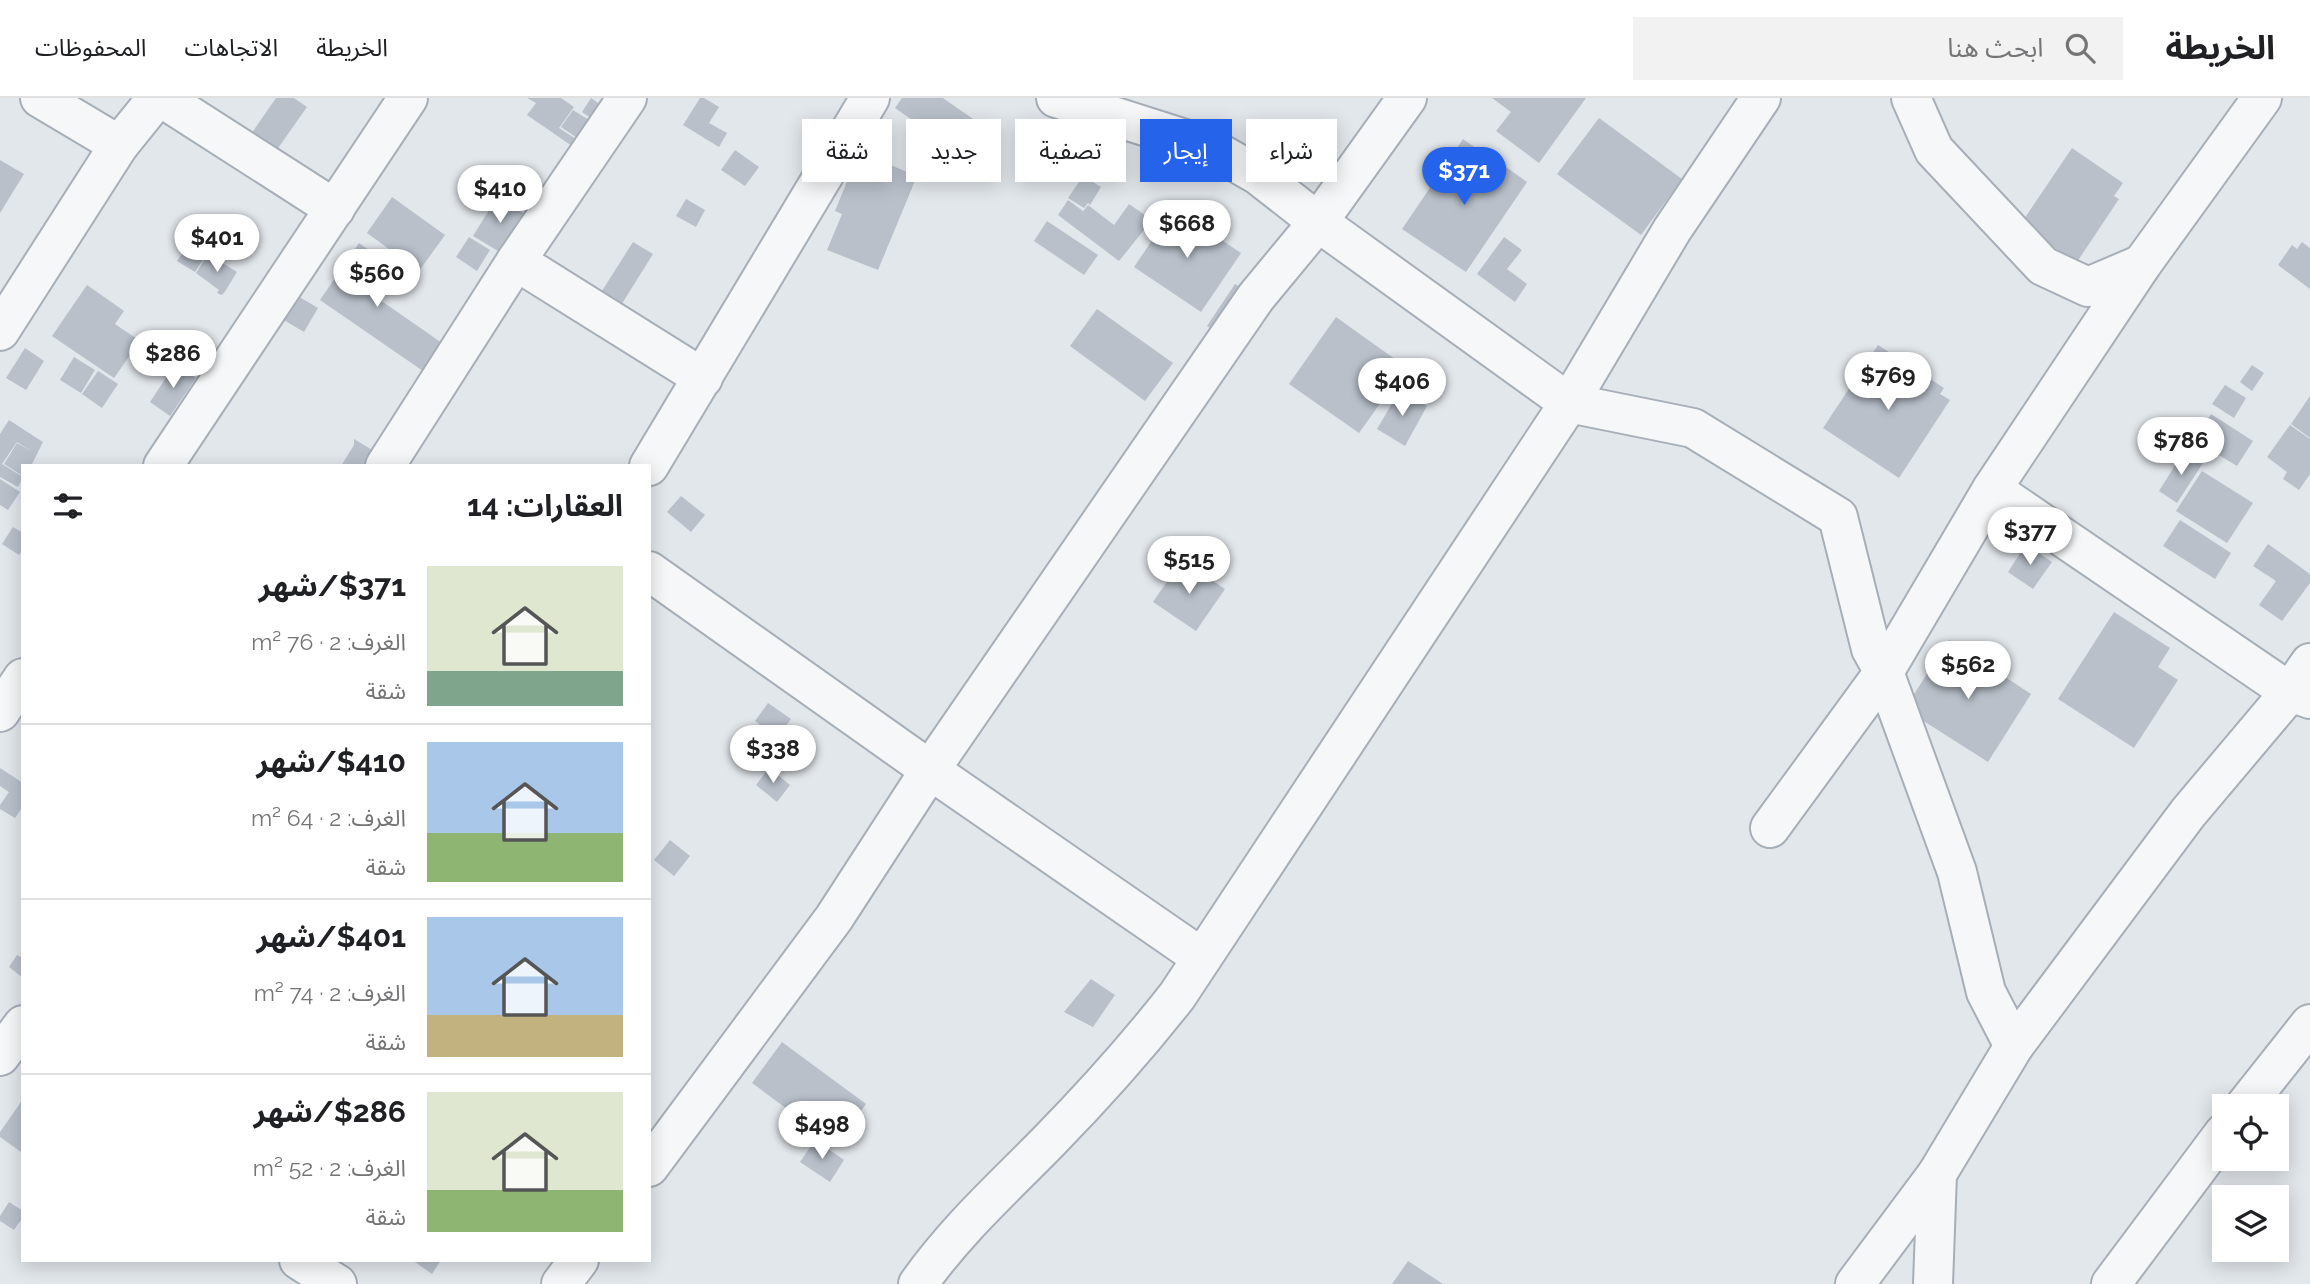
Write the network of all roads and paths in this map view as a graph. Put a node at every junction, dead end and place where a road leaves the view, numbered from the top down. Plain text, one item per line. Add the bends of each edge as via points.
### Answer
1 (40, 98) edge
2 (159, 98) edge
3 (408, 98) edge
4 (627, 98) edge
5 (870, 98) edge
6 (1056, 98) edge
7 (1406, 98) edge
8 (1761, 98) edge
9 (1910, 98) edge
10 (2262, 98) edge
11 (119, 145) junction
12 (335, 209) junction
13 (1318, 222) junction
14 (516, 261) junction
15 (2142, 264) junction
16 (0, 331) edge
17 (703, 378) junction
18 (1569, 403) junction
19 (164, 464) edge
20 (386, 464) edge
21 (650, 464) edge
22 (1992, 489) junction
23 (651, 572) edge
24 (1884, 672) junction
25 (21, 681) edge
26 (2303, 685) edge
27 (0, 712) edge
28 (930, 770) junction
29 (1770, 828) dead end
30 (1202, 958) junction
31 (2310, 1024) edge
32 (21, 1029) edge
33 (2014, 1046) junction
34 (0, 1056) edge
35 (2255, 1094) edge
36 (2212, 1149) edge
37 (651, 1164) edge
38 (1937, 1174) junction
39 (302, 1262) edge
40 (578, 1262) edge
41 (337, 1284) edge
42 (561, 1284) edge
43 (918, 1284) edge
44 (1856, 1284) edge
45 (1933, 1284) edge
46 (2111, 1284) edge

1 - 11 street
2 - 11 street
2 - 12 street
3 - 12 street
4 - 14 street
5 - 17 street
6 - 13 street via 1207,146 1258,175
7 - 13 street
8 - 18 street via 1672,230
9 - 15 street via 1934,150 2043,266 2088,287
10 - 15 street
11 - 16 street
12 - 19 street
13 - 18 street
13 - 28 street via 1256,297
14 - 17 street
14 - 20 street
15 - 22 street
17 - 21 street
18 - 24 street via 1693,428 1838,517 1871,649
18 - 30 street
22 - 24 street
22 - 26 street
23 - 28 street
24 - 29 street
24 - 33 street via 1957,872 1986,992
25 - 27 street
26 - 33 street via 2188,813
28 - 30 street
28 - 37 street via 834,918
30 - 43 street via 1134,1051 989,1198
31 - 35 street
32 - 34 street
33 - 38 street
36 - 46 street
38 - 44 street
38 - 45 street
39 - 41 street
40 - 42 street

